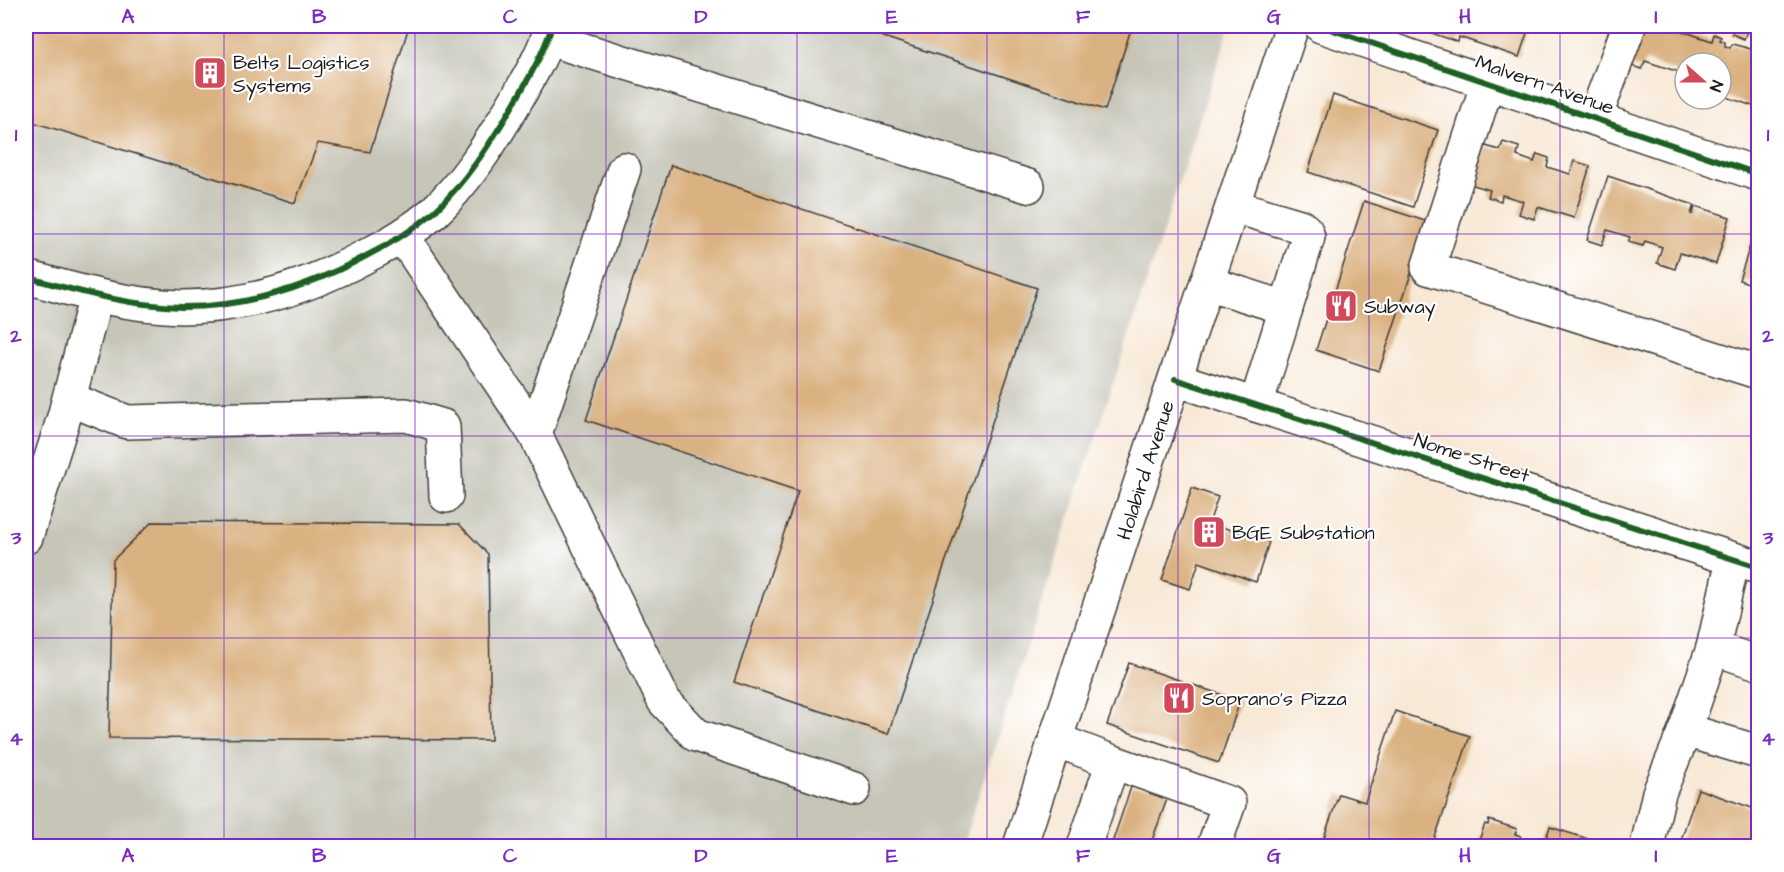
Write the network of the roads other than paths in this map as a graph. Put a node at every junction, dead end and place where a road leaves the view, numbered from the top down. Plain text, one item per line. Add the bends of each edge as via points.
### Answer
1 (1292, 26) edge
2 (1321, 26) edge
3 (1629, 26) edge
4 (550, 32) edge
5 (1488, 82) junction
6 (1595, 118) junction
7 (624, 169) dead end
8 (1758, 174) edge
9 (1028, 186) dead end
10 (1233, 206) junction
11 (403, 237) junction
12 (26, 277) edge
13 (1207, 284) junction
14 (96, 296) junction
15 (1286, 308) junction
16 (1758, 372) edge
17 (1175, 379) junction
18 (69, 399) junction
19 (1256, 405) junction
20 (535, 434) junction
21 (446, 496) dead end
22 (28, 518) edge
23 (1746, 563) edge
24 (1713, 648) junction
25 (1758, 663) edge
26 (1685, 730) junction
27 (1056, 740) junction
28 (1758, 752) edge
29 (1113, 762) junction
30 (854, 789) dead end
31 (1020, 846) edge
32 (1084, 846) edge
33 (1214, 846) edge
34 (1647, 846) edge

1 - 10 street, Holabird Avenue
2 - 5 street, Malvern Avenue
3 - 6 street
4 - 9 street
4 - 11 street via 531,75 491,143 434,212
5 - 6 street, Malvern Avenue
5 - 16 street via 1428,268
6 - 8 street, Malvern Avenue
7 - 20 street
10 - 13 street, Holabird Avenue
10 - 15 street via 1306,231 1308,237
11 - 14 street via 324,277 283,292 228,303 144,305
11 - 20 street
12 - 14 street
13 - 15 street
13 - 17 street, Holabird Avenue
14 - 18 street
15 - 19 street
17 - 19 street, Nome Street
17 - 27 street, Holabird Avenue
18 - 21 street via 128,422 406,415 443,426
18 - 22 street
19 - 23 street, Nome Street
20 - 30 street via 664,701 696,735
23 - 24 street
24 - 25 street
24 - 26 street
26 - 28 street
26 - 34 street via 1659,793
27 - 29 street
27 - 31 street, Holabird Avenue
29 - 32 street
29 - 33 street via 1229,802

